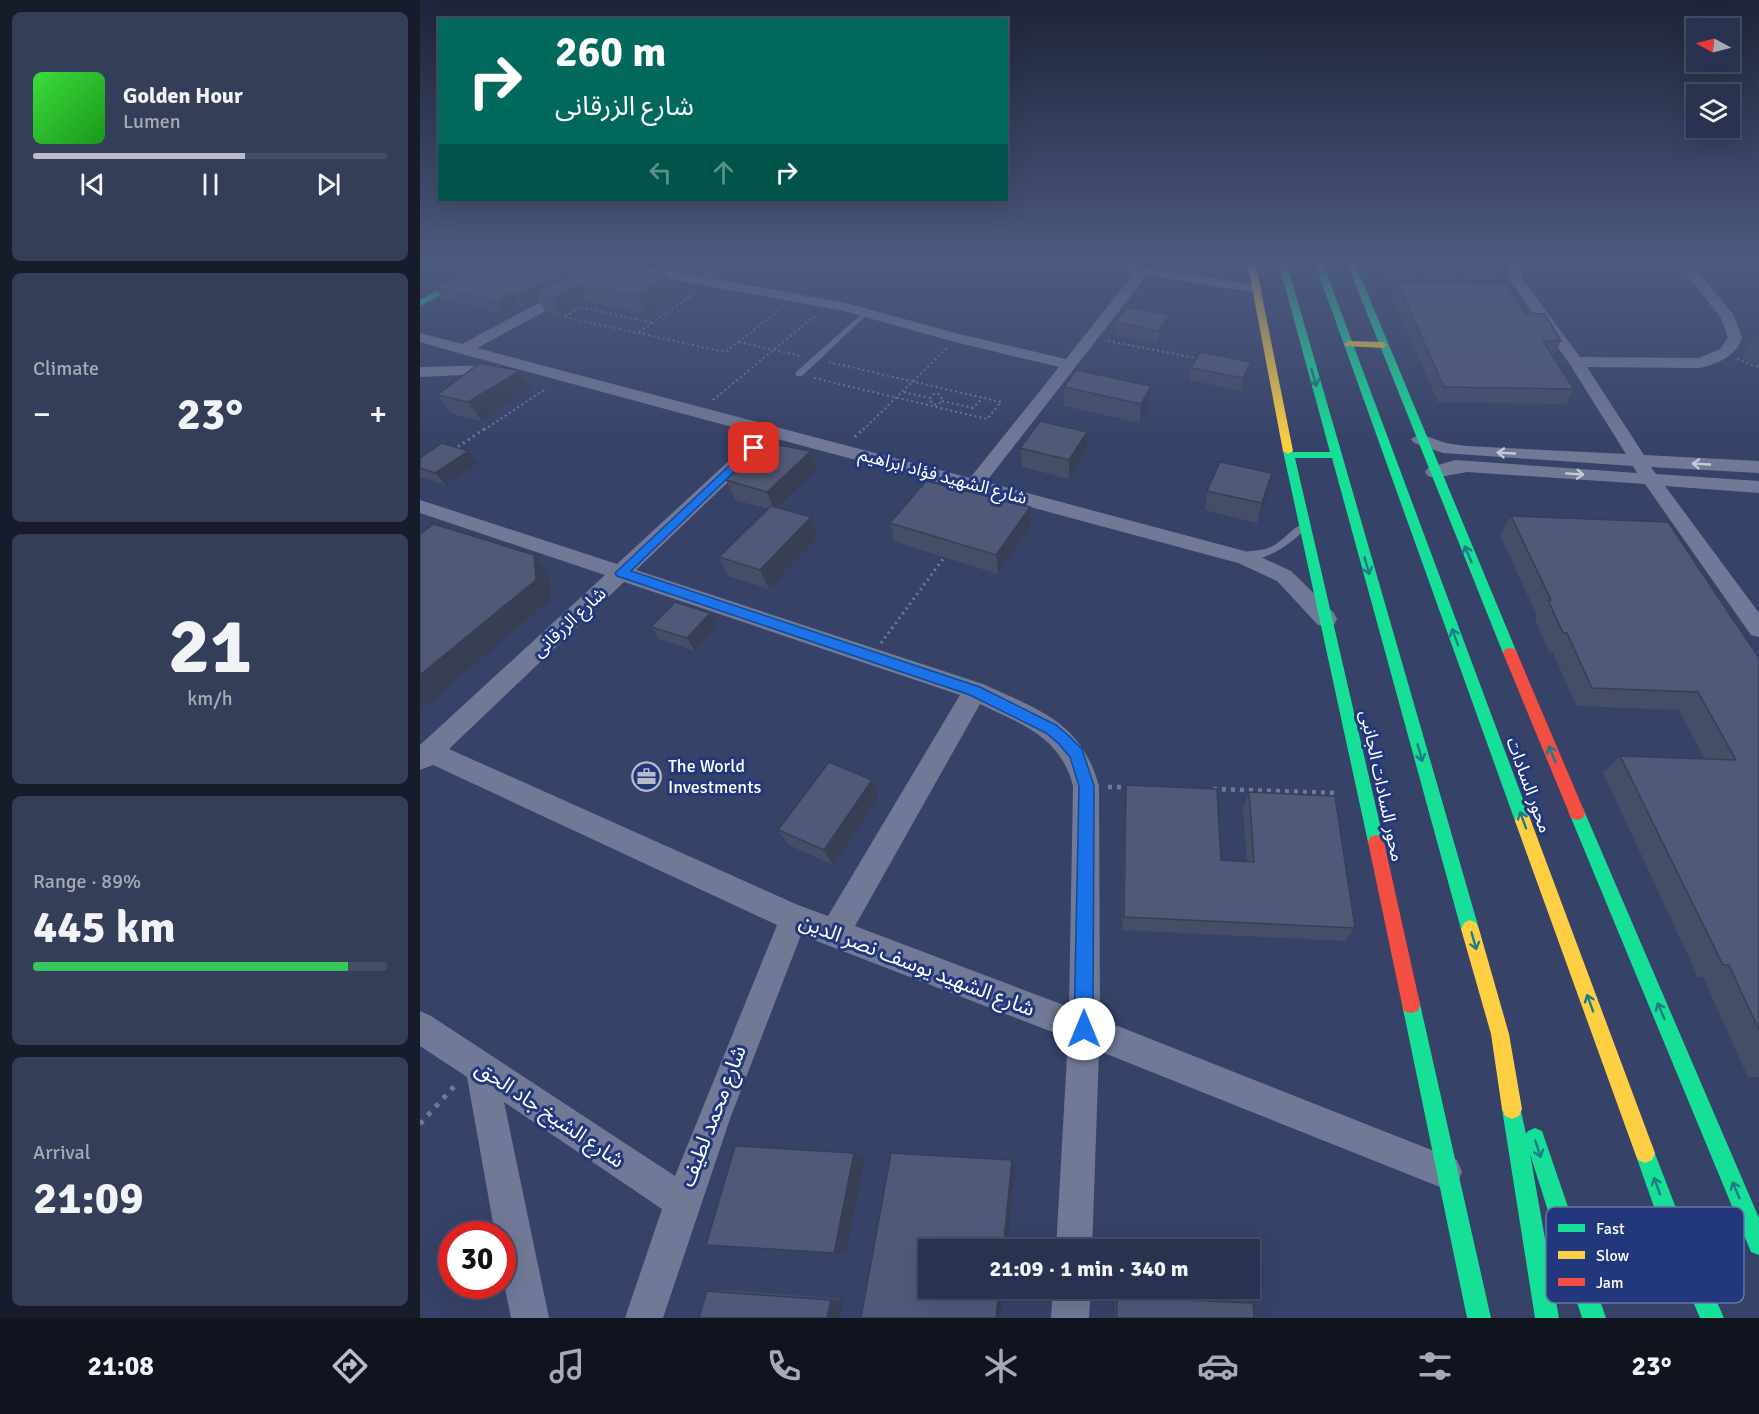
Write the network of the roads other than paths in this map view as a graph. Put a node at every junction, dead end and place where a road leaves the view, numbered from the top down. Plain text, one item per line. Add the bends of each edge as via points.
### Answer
1 (514, 323) edge
2 (856, 323) edge
3 (903, 323) edge
4 (1101, 323) edge
5 (1263, 323) edge
6 (1299, 323) edge
7 (1340, 323) edge
8 (1374, 323) edge
9 (1547, 323) edge
10 (1731, 323) edge
11 (420, 338) edge
12 (1348, 344) junction
13 (1383, 345) junction
14 (464, 350) junction
15 (1576, 362) junction
16 (1068, 364) junction
17 (540, 371) junction
18 (420, 372) edge
19 (799, 374) road end
20 (770, 432) junction
21 (1420, 439) junction
22 (1289, 454) junction
23 (1336, 455) junction
24 (1640, 461) junction
25 (1759, 467) edge
26 (1434, 472) junction
27 (1650, 479) junction
28 (975, 484) junction
29 (1759, 487) edge
30 (420, 506) edge
31 (1305, 525) junction
32 (1234, 555) junction
33 (621, 573) junction
34 (1326, 619) junction
35 (1759, 628) edge
36 (975, 691) junction
37 (425, 757) edge
38 (794, 918) junction
39 (835, 932) junction
40 (420, 1027) edge
41 (1084, 1029) junction
42 (1500, 1034) junction
43 (478, 1067) junction
44 (1445, 1172) junction
45 (681, 1201) junction
46 (1557, 1207) edge
47 (1665, 1207) edge
48 (1743, 1207) edge
49 (1744, 1208) edge
50 (1074, 1239) edge
51 (1759, 1244) edge
52 (1072, 1299) edge
53 (1589, 1303) edge
54 (1695, 1303) edge
55 (1705, 1303) edge
56 (530, 1318) edge
57 (644, 1318) edge
58 (1071, 1318) edge
59 (1479, 1318) edge
60 (1546, 1318) edge
61 (1594, 1318) edge
62 (1699, 1318) edge
63 (1712, 1318) edge

1 - 14 street
2 - 19 lane
3 - 16 street
4 - 16 street
5 - 22 main road, محور السادات الجانبى
6 -> 23 main road
7 - 12 main road, محور السادات
8 - 13 main road
9 - 15 street
10 - 15 street via 1735,338 1731,347 1700,363
11 - 14 street, شارع الشهيد فؤاد ابراهيم
12 - 13 main road
47 -> 12 main road, محور السادات
13 - 21 main road
14 - 17 street, شارع الشهيد فؤاد ابراهيم
15 - 24 street
16 - 28 street
17 - 18 street, شارع الشهيد فؤاد ابراهيم
17 - 20 street, شارع الشهيد فؤاد ابراهيم
20 - 28 street, شارع الشهيد فؤاد ابراهيم
20 - 33 street, شارع الزرقانى
24 -> 21 street via 1454,450
21 - 26 main road
22 - 23 main road
22 - 31 main road, محور السادات الجانبى
23 -> 42 main road
25 -> 24 street
24 - 27 street
26 -> 27 street via 1467,466
48 -> 26 main road
27 - 29 street
27 - 35 street
28 - 32 street, شارع الشهيد فؤاد ابراهيم
30 - 33 street via 448,523
31 - 32 lane via 1292,540 1272,551
31 - 34 main road, محور السادات الجانبى
32 - 34 street, شارع الشهيد فؤاد ابراهيم via 1284,576
33 - 36 street
33 - 37 street, شارع الزرقانى
34 - 44 main road, محور السادات الجانبى
36 - 39 street
36 - 41 street via 1051,729 1077,754 1086,786
37 - 38 street, شارع الشهيد يوسف نصر الدين
38 - 39 street, شارع الشهيد يوسف نصر الدين
38 - 45 street, شارع محمد لطيف
39 - 41 street, شارع الشهيد يوسف نصر الدين
40 - 43 street, شارع الشيخ جاد الحق
41 - 44 street, شارع الشهيد يوسف نصر الدين
41 - 50 street
42 -> 46 main road
42 - 60 main road
43 - 45 street, شارع الشيخ جاد الحق
43 - 56 street
44 - 59 main road, محور السادات الجانبى
45 - 57 street, شارع محمد لطيف
51 -> 49 main road
52 - 58 street
53 -> 61 main road
54 - 62 main road
55 - 63 main road, محور السادات

